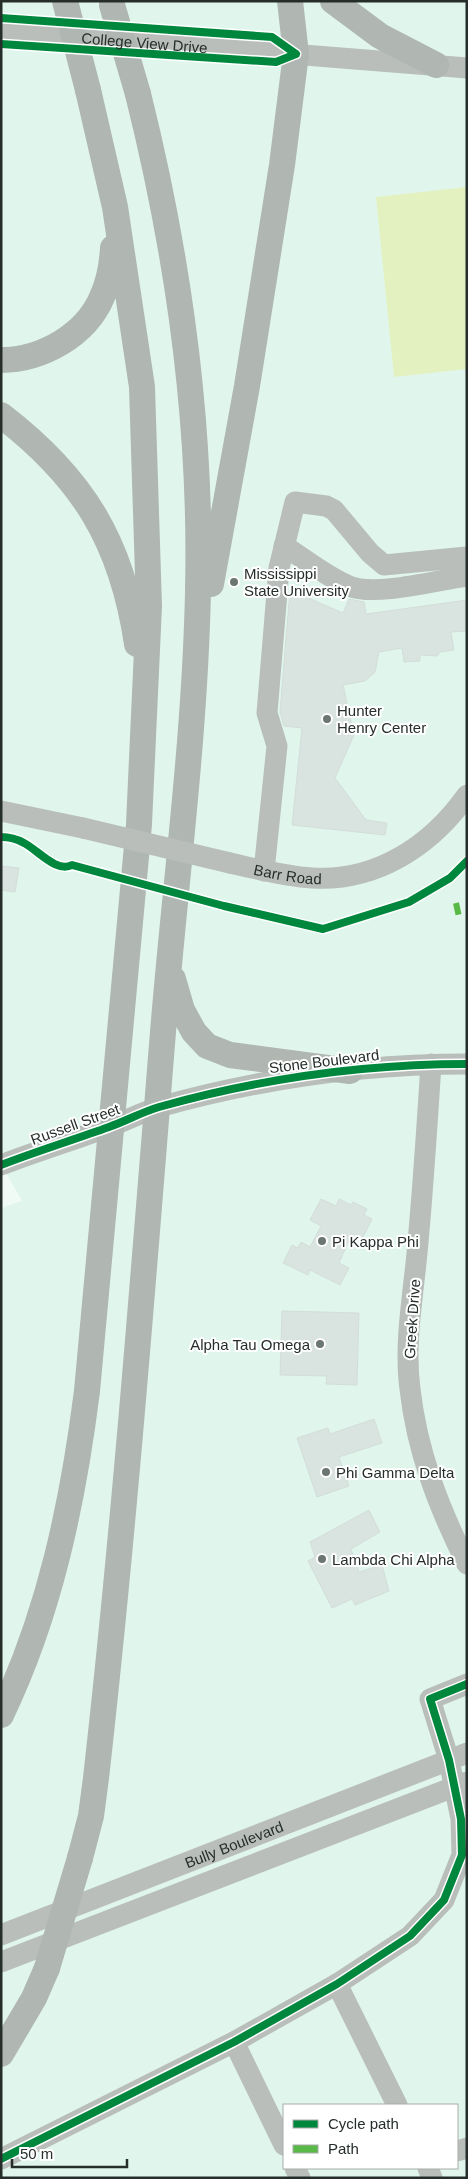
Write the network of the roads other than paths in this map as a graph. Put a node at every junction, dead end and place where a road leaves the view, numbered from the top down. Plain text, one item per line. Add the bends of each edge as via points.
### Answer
1 (65, 1) edge
2 (290, 1) edge
3 (333, 1) edge
4 (112, 3) edge
5 (1, 31) edge
6 (296, 54) junction
7 (436, 65) junction
8 (467, 68) edge
9 (115, 207) junction
10 (1, 360) edge
11 (1, 415) edge
12 (284, 546) junction
13 (467, 556) edge
14 (384, 565) junction
15 (467, 576) edge
16 (386, 589) junction
17 (193, 700) junction
18 (143, 747) junction
19 (467, 796) edge
20 (1, 811) edge
21 (264, 871) junction
22 (169, 964) junction
23 (431, 1064) junction
24 (467, 1064) edge
25 (350, 1071) junction
26 (157, 1108) junction
27 (110, 1127) junction
28 (1, 1165) edge
29 (467, 1564) edge
30 (467, 1684) edge
31 (1, 1715) edge
32 (458, 1757) edge
33 (461, 1784) edge
34 (1, 1935) edge
35 (1, 1962) edge
36 (337, 1984) junction
37 (234, 2042) junction
38 (1, 2054) edge
39 (397, 2104) edge
40 (283, 2143) edge
41 (1, 2159) edge

1 - 9 main road, bridge
2 - 6 main road
3 - 7 main road via 380,36
4 - 17 main road, bridge via 138,94 166,214 182,327 198,522
5 - 6 street, College View Drive
6 - 7 street, College View Drive
6 - 17 main road via 268,258
7 - 8 street, College View Drive
9 - 10 main road via 111,268 102,299 62,343 28,356
9 - 18 main road via 142,387 149,606
11 - 18 main road via 42,449 62,471 101,524 113,550 130,603 137,645
12 - 14 street via 295,502 326,506 334,510
12 - 16 street via 348,586
12 - 21 street via 268,713 277,746
13 - 14 street
14 - 16 street
15 - 16 street
17 - 22 main road
18 - 27 main road via 139,824
19 - 21 street, Barr Road via 424,842 375,869 322,878
20 - 21 street, Barr Road, bridge
22 - 25 main road via 182,1010 194,1032 207,1046 230,1055
22 - 26 main road
23 - 24 street, Stone Boulevard
23 - 25 street, Stone Boulevard
23 - 29 street, Greek Drive via 409,1337 410,1388 425,1466
25 - 26 street, Stone Boulevard via 305,1074
26 - 27 street, Russell Street
26 - 38 main road, bridge via 123,1506 91,1816 47,1968 34,1998
27 - 28 street, Russell Street
27 - 31 main road via 87,1391 70,1503 43,1609
30 - 32 street via 430,1700
32 - 33 street
32 - 34 street, Bully Boulevard
33 - 35 street, Bully Boulevard
33 - 36 street via 462,1855 444,1900 410,1936
36 - 37 street
36 - 39 street
37 - 40 street
37 - 41 street

